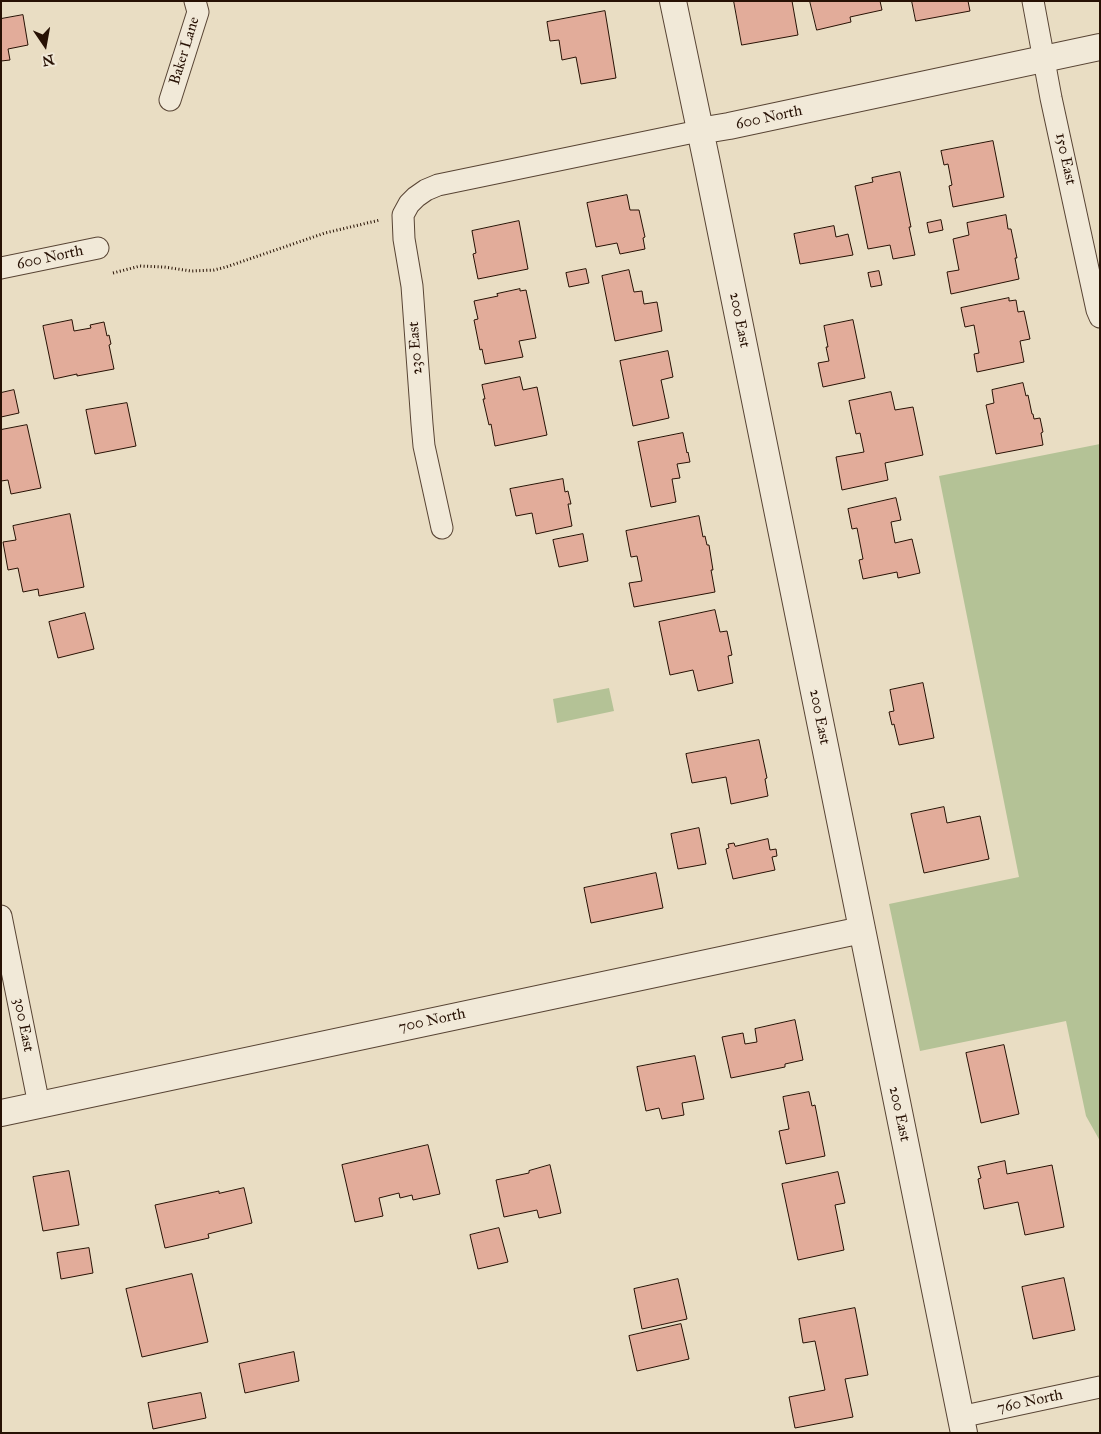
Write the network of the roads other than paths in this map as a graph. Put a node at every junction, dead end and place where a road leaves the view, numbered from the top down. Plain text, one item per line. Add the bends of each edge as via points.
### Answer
1 (196, 1) edge
2 (673, 1) edge
3 (1033, 1) edge
4 (1100, 47) edge
5 (1044, 60) junction
6 (170, 100) dead end
7 (699, 131) junction
8 (438, 185) joint
9 (98, 248) dead end
10 (1, 268) edge
11 (1100, 317) edge
12 (442, 528) dead end
13 (1, 916) edge
14 (862, 930) junction
15 (39, 1105) junction
16 (1, 1113) edge
17 (1100, 1387) edge
18 (962, 1425) edge

1 - 6 street, Baker Lane via 198,12
2 - 7 street, 200 East
3 - 5 street, 150 East
4 - 5 street, 600 North
5 - 7 street, 600 North
5 - 11 street, 150 East
7 - 8 street, 600 North
7 - 14 street, 200 East
8 - 12 street, 230 East via 408,204 403,215 403,227 412,286 424,446
9 - 10 street, 600 North
13 - 15 street, 300 East
14 - 15 street, 700 North
14 - 18 street, 200 East
15 - 16 street, 700 North
17 - 18 street, 760 North

